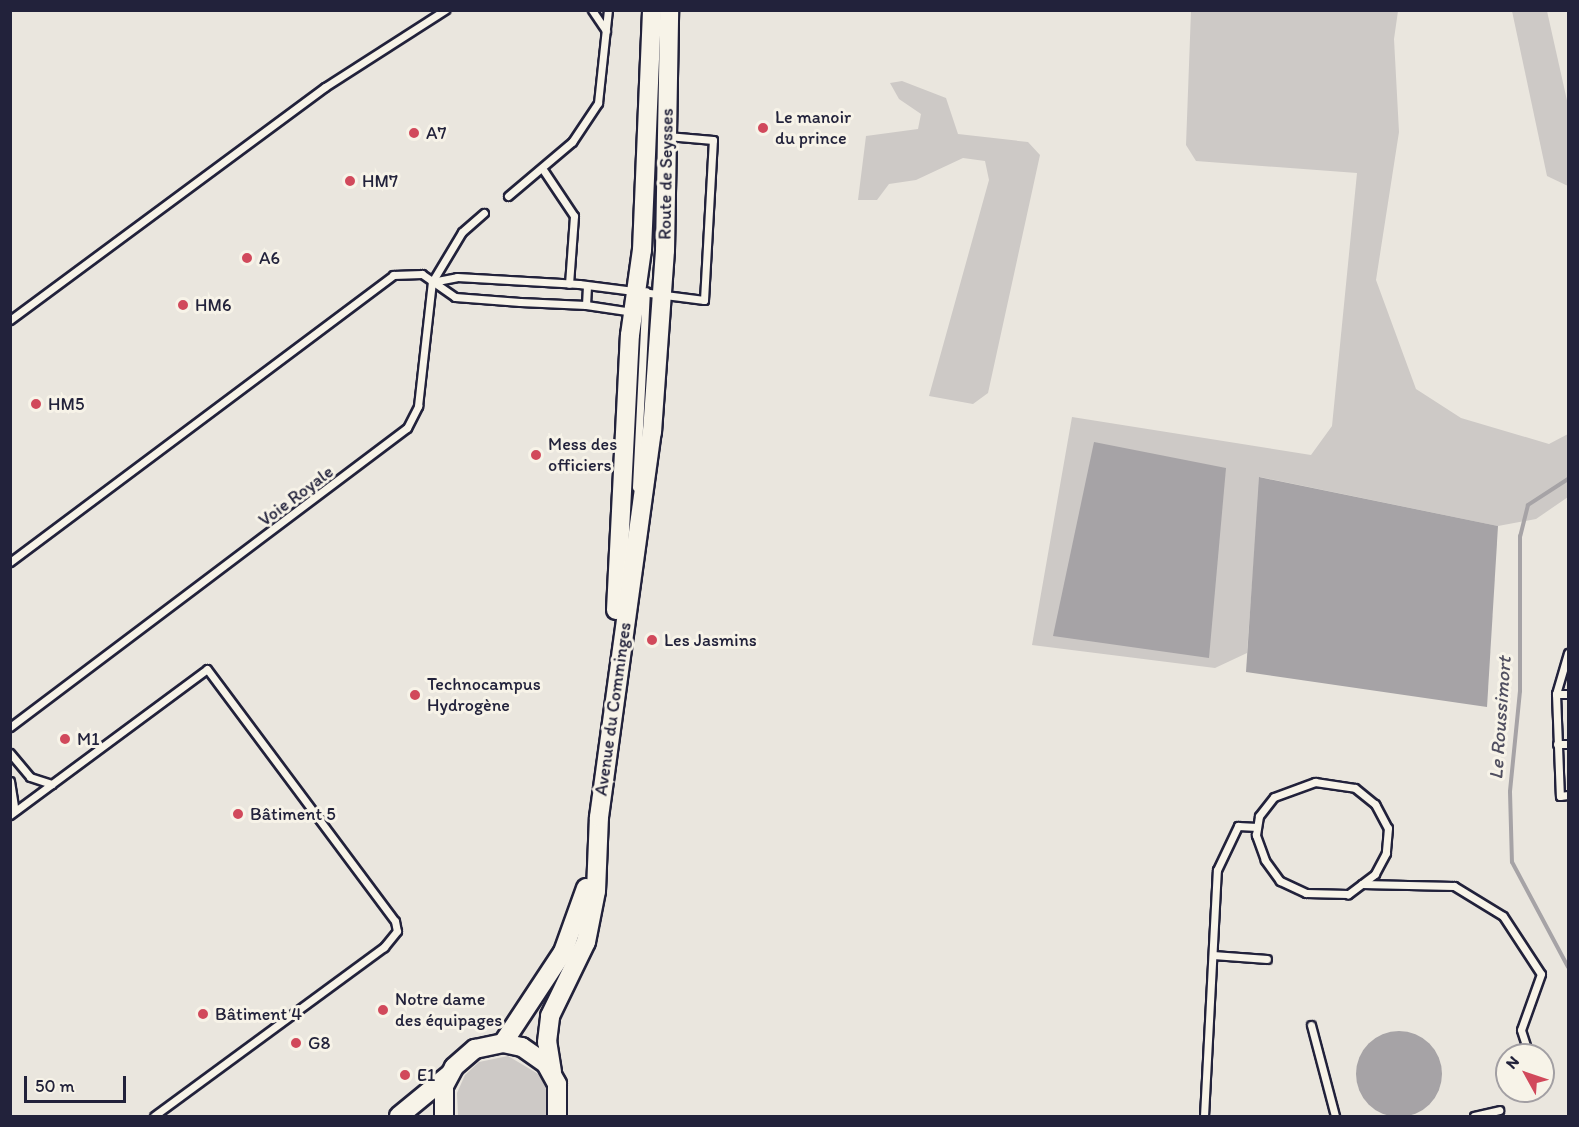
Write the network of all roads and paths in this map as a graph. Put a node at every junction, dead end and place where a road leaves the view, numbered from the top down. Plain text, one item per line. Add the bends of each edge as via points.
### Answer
1 (445, 10) edge
2 (592, 10) edge
3 (608, 10) edge
4 (652, 10) edge
5 (669, 10) edge
6 (606, 31) junction
7 (667, 136) junction
8 (544, 171) junction
9 (508, 196) dead end
10 (484, 213) dead end
11 (432, 282) junction
12 (569, 284) junction
13 (587, 286) junction
14 (645, 300) junction
15 (585, 305) junction
16 (10, 320) edge
17 (644, 337) junction
18 (10, 562) edge
19 (1569, 653) edge
20 (1556, 694) junction
21 (1569, 694) edge
22 (10, 727) edge
23 (1557, 744) junction
24 (1569, 744) edge
25 (10, 753) edge
26 (10, 781) edge
27 (52, 784) junction
28 (1569, 795) edge
29 (13, 813) edge
30 (1257, 827) junction
31 (1362, 884) junction
32 (1213, 955) junction
33 (1267, 959) dead end
34 (1311, 1025) dead end
35 (502, 1043) junction
36 (1525, 1043) edge
37 (552, 1072) junction
38 (449, 1075) junction
39 (1500, 1110) dead end
40 (154, 1116) edge
41 (399, 1116) edge
42 (444, 1116) edge
43 (557, 1116) edge
44 (1204, 1116) edge
45 (1335, 1116) edge
46 (1474, 1116) edge

1 - 16 lane via 325,87
2 - 6 lane
3 - 6 lane
4 - 14 main road, Route de Seysses via 642,250
5 - 7 main road, Route de Seysses
6 - 8 lane via 597,103 572,142
7 - 14 main road, Route de Seysses
7 - 14 lane via 713,140 704,300
8 - 9 lane
8 - 12 lane via 574,216
10 - 11 lane, Voie Royale via 462,232
11 - 12 lane via 457,277
11 - 15 lane via 455,297
11 - 18 lane via 422,274 393,275
11 - 22 lane, Voie Royale via 418,406 400,436
12 - 13 lane
13 - 14 lane
13 - 15 lane
14 - 15 lane
14 - 17 main road, Route de Seysses
14 - 17 main road, Route de Seysses
17 - 35 main road, Avenue du Comminges via 616,613 588,810 586,891 563,952
17 - 37 main road, Avenue du Comminges via 652,432 598,817 597,891 586,942 550,1016 547,1042
19 - 20 lane
20 - 21 lane
20 - 23 lane
23 - 24 lane
23 - 28 lane via 1560,796
25 - 27 lane via 30,777
26 - 29 lane
27 - 29 lane
27 - 40 lane via 207,669 395,921 397,931 384,948
30 - 31 lane via 1265,860 1280,881 1306,893 1348,894
30 - 31 lane via 1274,797 1293,785 1315,782 1355,788 1375,804 1388,828 1386,853 1375,874
30 - 32 lane via 1238,826 1225,846 1217,870
31 - 36 lane via 1454,886 1503,916 1541,974 1521,1030
32 - 33 lane
32 - 44 lane
34 - 45 lane
35 - 37 main road via 531,1051
35 - 38 main road via 467,1054
37 - 43 main road, Avenue du Comminges via 560,1097
38 - 41 main road
38 - 42 main road
39 - 46 lane

